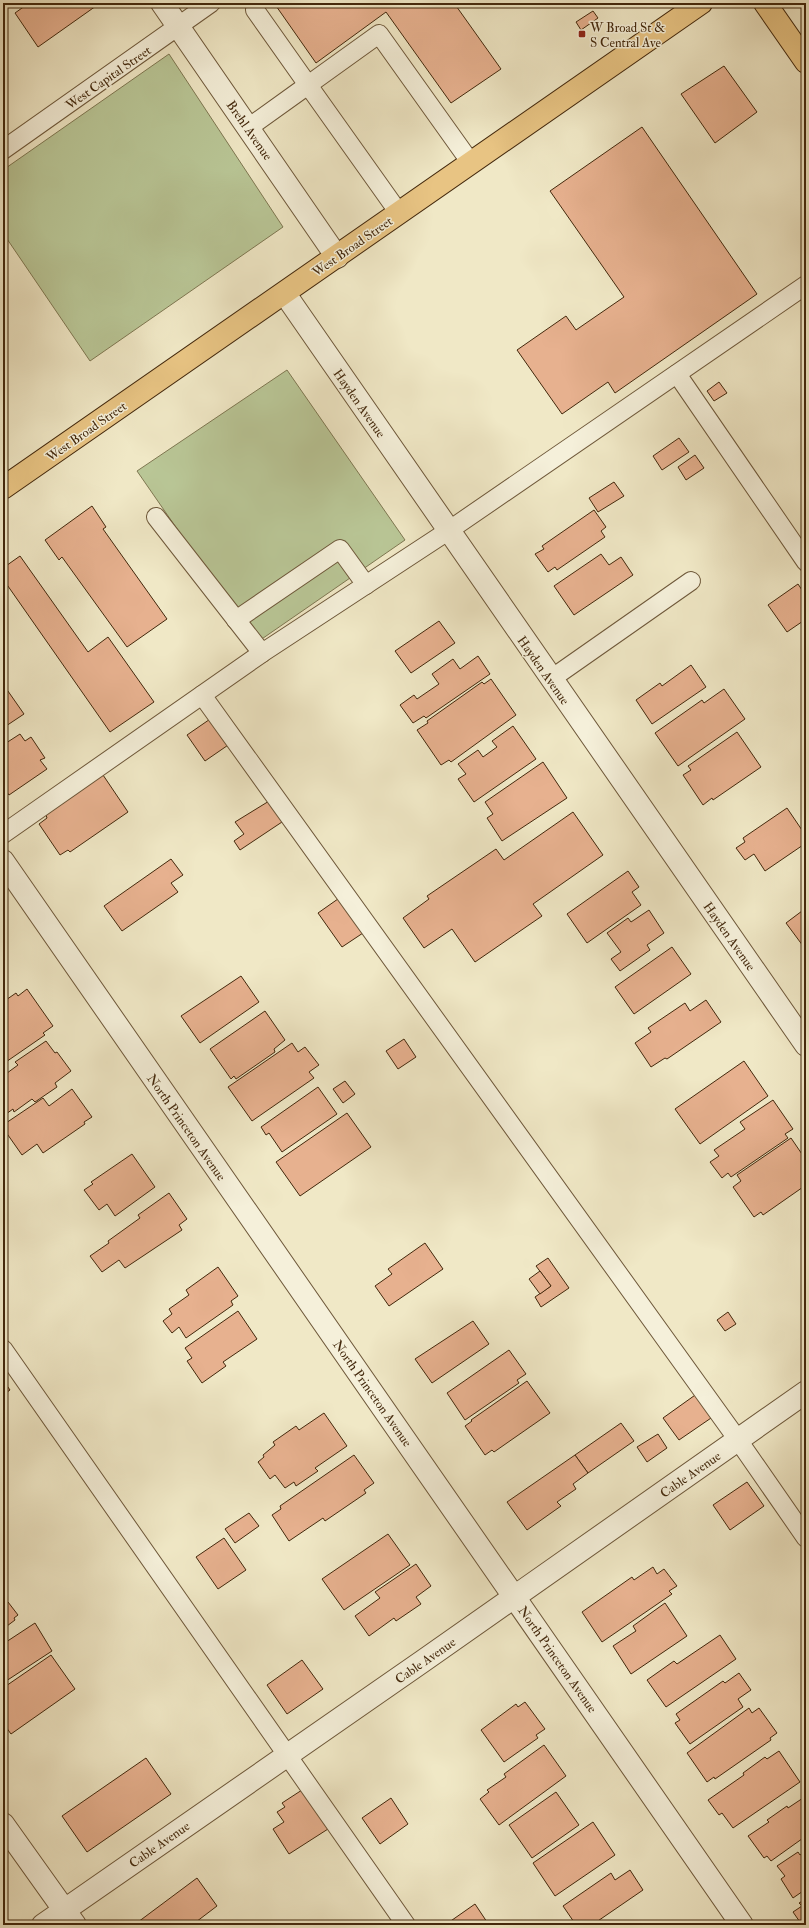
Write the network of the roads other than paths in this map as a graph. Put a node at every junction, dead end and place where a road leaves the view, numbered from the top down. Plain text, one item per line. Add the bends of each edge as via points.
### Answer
1 (162, 3) edge
2 (211, 3) edge
3 (700, 3) edge
4 (765, 3) edge
5 (255, 10) dead end
6 (179, 27) junction
7 (806, 62) edge
8 (308, 85) junction
9 (248, 128) junction
10 (3, 150) edge
11 (471, 163) junction
12 (399, 213) junction
13 (338, 257) junction
14 (806, 285) edge
15 (285, 294) junction
16 (677, 374) junction
17 (3, 488) edge
18 (156, 517) dead end
19 (448, 531) junction
20 (806, 562) edge
21 (691, 581) dead end
22 (366, 585) junction
23 (236, 620) junction
24 (262, 653) junction
25 (551, 679) junction
26 (202, 695) junction
27 (3, 834) edge
28 (3, 861) edge
29 (806, 1045) edge
30 (3, 1349) edge
31 (806, 1392) edge
32 (738, 1440) junction
33 (806, 1538) edge
34 (514, 1597) junction
35 (288, 1755) junction
36 (3, 1824) edge
37 (70, 1917) edge
38 (42, 1925) edge
39 (406, 1925) edge
40 (742, 1925) edge

1 - 6 street, Brehl Avenue
2 - 6 lane, West Capital Street
3 - 11 main road, West Broad Street
4 - 7 main road
5 - 8 lane
6 - 9 street, Brehl Avenue
6 - 10 lane, West Capital Street
8 - 9 lane
8 - 11 lane via 379,34
8 - 12 lane
9 - 13 street, Brehl Avenue
11 - 12 main road, West Broad Street
12 - 13 main road, West Broad Street
13 - 15 main road, West Broad Street
14 - 16 lane
15 - 17 main road, West Broad Street
15 - 19 street, Hayden Avenue
16 - 19 lane
16 - 20 lane
18 - 23 lane
19 - 22 lane
19 - 25 street, Hayden Avenue
21 - 25 lane
22 - 23 lane via 340,549
22 - 24 lane
23 - 24 lane
24 - 26 lane
25 - 29 street, Hayden Avenue
26 - 27 lane
26 - 32 lane
28 - 34 street, North Princeton Avenue
30 - 35 lane
31 - 32 street, Cable Avenue
32 - 33 lane
32 - 34 street, Cable Avenue
34 - 35 street, Cable Avenue
34 - 40 street, North Princeton Avenue
35 - 37 street, Cable Avenue
35 - 39 lane
36 - 37 street
37 - 38 street, Cable Avenue

